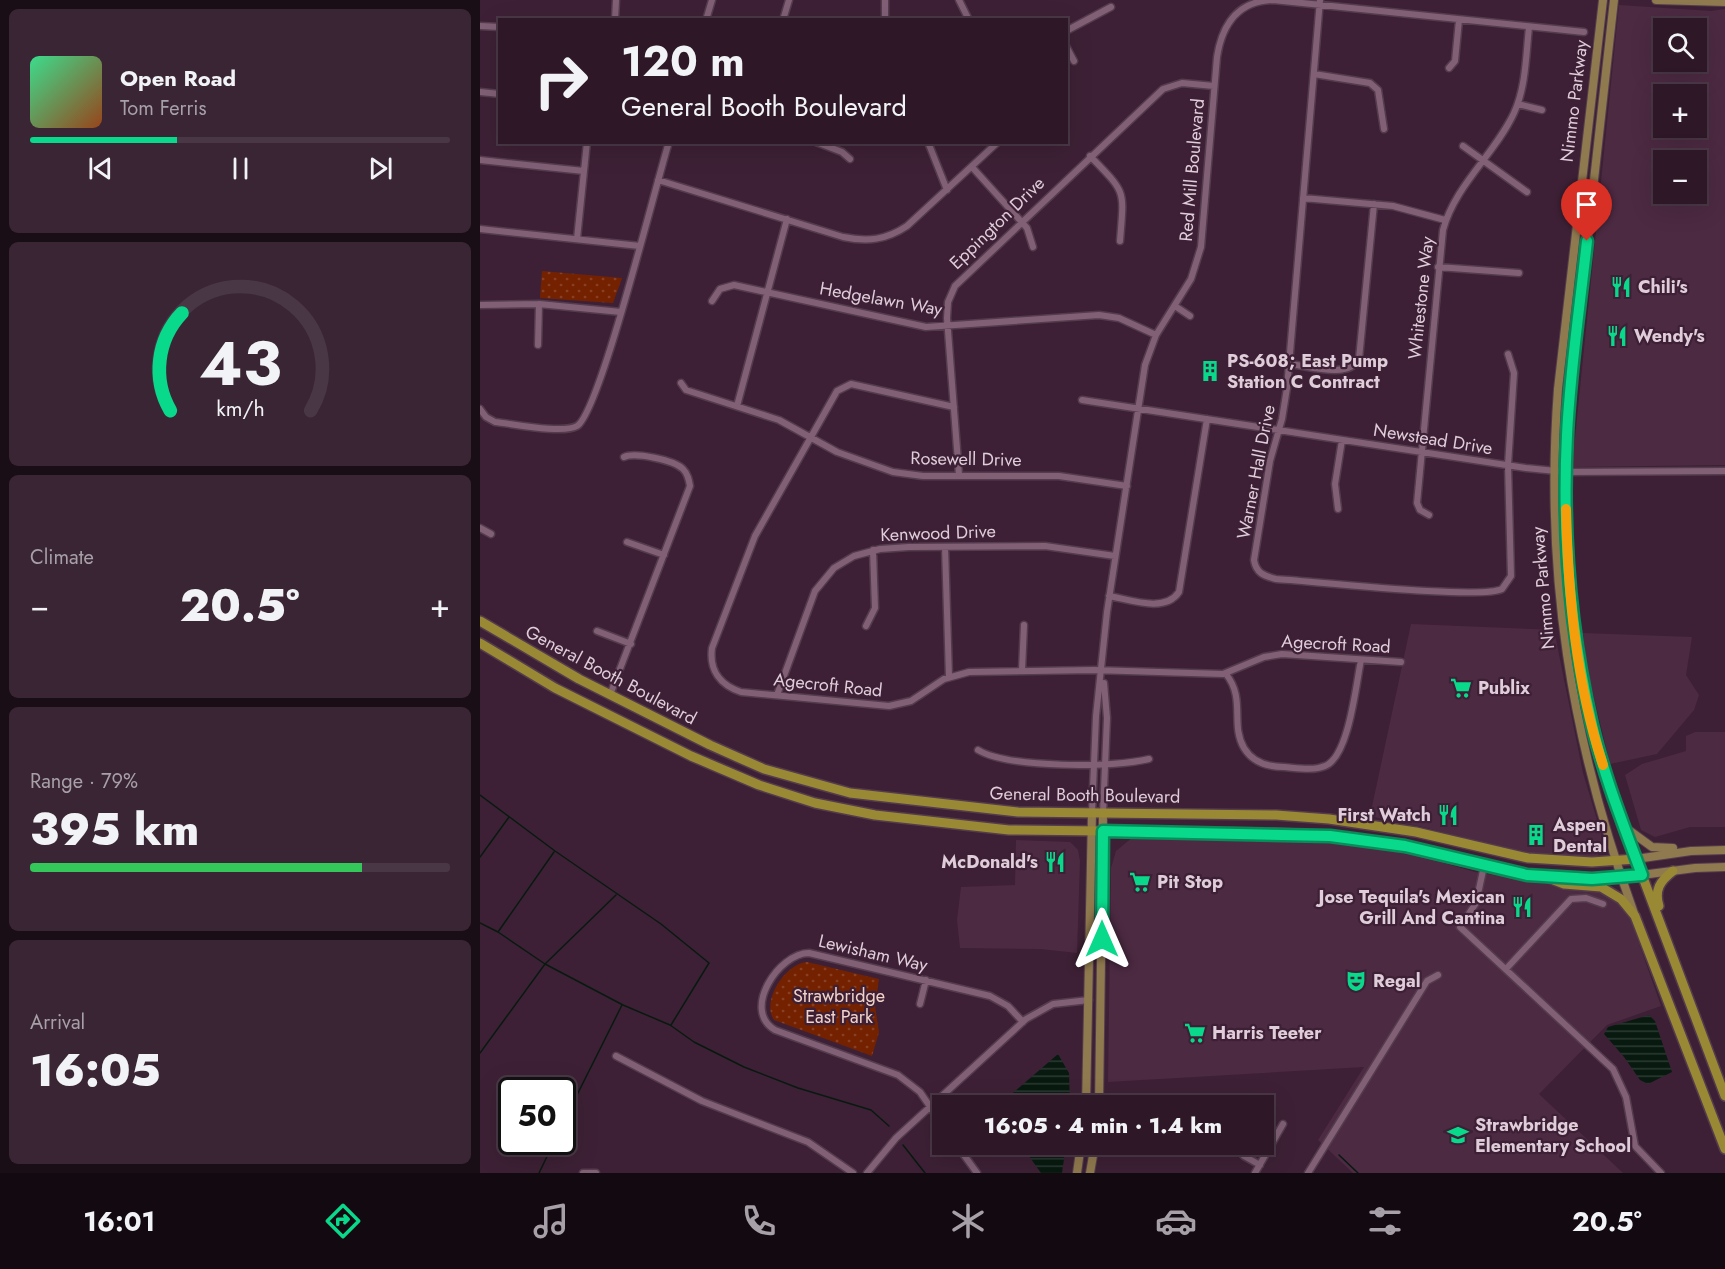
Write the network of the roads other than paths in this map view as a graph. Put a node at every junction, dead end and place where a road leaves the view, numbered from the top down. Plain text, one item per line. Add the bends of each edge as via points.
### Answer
1 (616, 0) edge
2 (712, 0) edge
3 (789, 0) edge
4 (885, 0) edge
5 (959, 0) edge
6 (1603, 0) edge
7 (1614, 0) edge
8 (1656, 0) edge
9 (1320, 2) edge
10 (1725, 2) edge
11 (1111, 7) dead end
12 (615, 18) edge
13 (707, 18) edge
14 (784, 18) edge
15 (885, 18) edge
16 (968, 18) edge
17 (1460, 20) junction
18 (480, 26) edge
19 (498, 27) edge
20 (1529, 27) junction
21 (1068, 30) edge
22 (1584, 32) dead end
23 (1068, 50) edge
24 (1074, 61) dead end
25 (1449, 68) dead end
26 (1314, 74) junction
27 (1214, 86) junction
28 (480, 92) edge
29 (498, 94) edge
30 (1518, 104) junction
31 (1542, 110) dead end
32 (1384, 129) dead end
33 (587, 144) edge
34 (668, 144) edge
35 (821, 144) edge
36 (929, 144) edge
37 (996, 144) edge
38 (1463, 146) dead end
39 (1090, 156) junction
40 (850, 159) dead end
41 (480, 160) edge
42 (1483, 161) junction
43 (972, 167) junction
44 (584, 171) junction
45 (658, 180) junction
46 (947, 190) junction
47 (1527, 192) dead end
48 (1303, 198) junction
49 (1374, 204) junction
50 (787, 219) junction
51 (1445, 220) junction
52 (1020, 221) junction
53 (480, 229) edge
54 (577, 239) junction
55 (1120, 241) dead end
56 (640, 246) junction
57 (1033, 247) dead end
58 (1438, 267) junction
59 (1519, 273) dead end
60 (768, 292) junction
61 (712, 301) dead end
62 (539, 304) junction
63 (480, 305) edge
64 (1175, 306) junction
65 (621, 312) junction
66 (1190, 316) dead end
67 (948, 327) junction
68 (1156, 335) junction
69 (538, 345) dead end
70 (1508, 354) dead end
71 (1290, 364) junction
72 (681, 383) dead end
73 (1082, 400) dead end
74 (737, 406) junction
75 (954, 407) junction
76 (1139, 408) junction
77 (480, 409) edge
78 (1207, 419) junction
79 (1279, 430) junction
80 (809, 437) junction
81 (1342, 440) junction
82 (1422, 453) junction
83 (624, 457) dead end
84 (1508, 465) junction
85 (1553, 470) junction
86 (1725, 471) edge
87 (1566, 472) junction
88 (960, 476) junction
89 (1126, 486) junction
90 (1338, 509) dead end
91 (1429, 514) dead end
92 (480, 528) edge
93 (491, 534) dead end
94 (627, 542) dead end
95 (945, 547) junction
96 (873, 550) junction
97 (664, 555) junction
98 (1116, 556) junction
99 (1109, 596) junction
100 (480, 621) edge
101 (1024, 625) dead end
102 (866, 626) dead end
103 (597, 631) dead end
104 (480, 643) edge
105 (631, 644) junction
106 (1361, 660) junction
107 (1401, 662) dead end
108 (1022, 670) junction
109 (1103, 670) junction
110 (1226, 674) junction
111 (949, 677) junction
112 (610, 695) junction
113 (777, 695) junction
114 (978, 750) dead end
115 (1149, 759) dead end
116 (1104, 764) junction
117 (1094, 765) junction
118 (1092, 813) junction
119 (1103, 814) junction
120 (1624, 826) junction
121 (1091, 831) junction
122 (1103, 831) junction
123 (1416, 832) junction
124 (1353, 839) junction
125 (1725, 849) edge
126 (1636, 859) junction
127 (1617, 861) junction
128 (1484, 866) junction
129 (1725, 867) edge
130 (1673, 871) junction
131 (1642, 875) junction
132 (1546, 878) junction
133 (1622, 878) junction
134 (1603, 904) dead end
135 (1635, 916) junction
136 (1506, 969) junction
137 (1438, 975) dead end
138 (926, 980) junction
139 (1682, 980) junction
140 (1089, 1000) junction
141 (920, 1004) dead end
142 (1023, 1022) junction
143 (616, 1056) dead end
144 (1086, 1095) edge
145 (1099, 1095) edge
146 (1725, 1096) edge
147 (930, 1107) junction
148 (932, 1110) edge
149 (1283, 1124) dead end
150 (1725, 1149) edge
151 (964, 1155) edge
152 (1079, 1155) edge
153 (1093, 1155) edge
154 (1243, 1155) edge
155 (1260, 1165) junction
156 (583, 1173) edge
157 (596, 1173) edge
158 (853, 1173) edge
159 (867, 1173) edge
160 (977, 1173) edge
161 (1077, 1173) edge
162 (1090, 1173) edge
163 (1255, 1173) edge
164 (1308, 1173) edge
165 (1661, 1173) edge

1 - 12 street
2 - 13 street
3 - 14 street
4 - 15 street
5 - 16 street
6 - 85 main road, Nimmo Parkway via 1560,366
7 - 87 main road, Nimmo Parkway via 1572,373
8 - 10 main road
9 - 17 street, Red Mill Boulevard
9 - 26 street, Warner Hall Drive
9 - 27 street, Red Mill Boulevard via 1264,0 1241,9 1220,37
11 - 21 street
17 - 20 street, Red Mill Boulevard
17 - 25 street via 1455,61
18 - 19 street
20 - 22 street, Red Mill Boulevard
20 - 30 street, Whitestone Way
23 - 24 street
26 - 32 street via 1370,82 1378,90
26 - 48 street, Warner Hall Drive
27 - 39 street, Eppington Drive via 1182,83 1163,89
27 - 64 street, Red Mill Boulevard via 1201,247 1191,279
28 - 29 street
30 - 31 street
30 - 42 street, Whitestone Way
33 - 44 street
34 - 45 street
35 - 40 street
36 - 46 street
37 - 43 street
38 - 42 street
39 - 52 street, Eppington Drive
39 - 55 street via 1120,188
41 - 44 street
42 - 47 street
42 - 51 street, Whitestone Way
43 - 46 street
43 - 52 street
44 - 54 street
45 - 50 street
45 - 56 street
46 - 50 street via 907,226 879,239 843,237
48 - 49 street
48 - 71 street, Warner Hall Drive
49 - 51 street via 1411,209
49 - 71 street via 1359,359 1344,370
50 - 60 street
51 - 58 street, Whitestone Way
52 - 57 street via 1030,234
52 - 67 street, Eppington Drive via 955,286 948,302
53 - 54 street
54 - 56 street
56 - 65 street
58 - 59 street
58 - 82 street, Whitestone Way
60 - 61 street, Hedgelawn Way via 730,285 720,289
60 - 67 street, Hedgelawn Way via 926,327
60 - 74 street
62 - 63 street
62 - 65 street
62 - 69 street
64 - 66 street
64 - 68 street, Red Mill Boulevard
65 - 77 street via 591,405 578,425 565,429 495,422
67 - 68 street, Hedgelawn Way via 1099,315 1119,318
67 - 75 street, Eppington Drive
68 - 76 street, Red Mill Boulevard via 1145,365
70 - 84 street, Warner Hall Drive via 1514,373
71 - 79 street, Warner Hall Drive
72 - 74 street, Rosewell Drive via 686,390
73 - 76 street, Newstead Drive
74 - 80 street, Rosewell Drive via 779,420
75 - 80 street, Agecroft Road via 846,385 834,394
75 - 88 street, Eppington Drive
76 - 78 street, Newstead Drive
76 - 89 street, Red Mill Boulevard
78 - 79 street, Newstead Drive
78 - 99 street via 1179,592 1171,601 1159,604
79 - 81 street, Newstead Drive
79 - 84 street, Warner Hall Drive via 1269,461 1254,560 1260,574 1276,579 1497,592 1507,586 1510,576
80 - 88 street, Rosewell Drive via 855,460 893,472
80 - 113 street, Agecroft Road via 755,536 712,648 714,669 727,686 741,692
81 - 82 street, Newstead Drive
81 - 90 street via 1335,484
82 - 84 street, Newstead Drive
82 - 91 street, Whitestone Way via 1417,502 1420,510
83 - 97 street via 635,454 673,463 687,475 689,492
84 - 85 street, Newstead Drive
85 - 87 street, Newstead Drive
85 - 127 main road, Nimmo Parkway via 1555,559 1565,652 1587,764
86 - 87 street, Newstead Drive
87 - 120 main road, Nimmo Parkway via 1568,566 1582,680 1600,755
88 - 89 street, Rosewell Drive via 1059,476
89 - 98 street, Red Mill Boulevard
92 - 93 street
94 - 97 street
95 - 96 street, Kenwood Drive
95 - 98 street, Kenwood Drive via 1045,546
95 - 111 street
96 - 102 street via 875,608
96 - 113 street, Kenwood Drive via 834,568 815,591
97 - 105 street
98 - 99 street, Red Mill Boulevard
99 - 109 street, Red Mill Boulevard
100 - 112 highway, General Booth Boulevard
101 - 108 street
103 - 105 street
104 - 121 highway, General Booth Boulevard via 555,688 671,746 786,795 848,810 940,823 1009,830
105 - 112 street
106 - 107 street, Agecroft Road
106 - 110 street, Agecroft Road via 1273,655
106 - 110 street via 1342,749 1330,764 1317,768 1272,767 1252,758 1241,741 1238,700
108 - 109 street, Agecroft Road
108 - 111 street, Agecroft Road via 980,671
109 - 110 street, Agecroft Road
109 - 116 street, Red Mill Boulevard via 1107,718
109 - 117 street, Red Mill Boulevard
111 - 113 street, Agecroft Road via 911,701 894,706
112 - 118 highway, General Booth Boulevard via 734,756 823,787 925,804
114 - 117 street via 989,757
115 - 116 street
116 - 117 street
116 - 119 street, Red Mill Boulevard
117 - 118 street, Red Mill Boulevard
118 - 119 highway, General Booth Boulevard
118 - 121 main road
119 - 122 main road
119 - 123 highway, General Booth Boulevard via 1276,815
120 - 125 main road via 1642,842 1658,849 1700,845
120 - 126 main road, Nimmo Parkway
121 - 122 highway, General Booth Boulevard
121 - 140 main road
122 - 124 highway, General Booth Boulevard via 1275,832
122 - 145 main road
123 - 124 highway via 1407,841 1376,836
123 - 127 highway, General Booth Boulevard via 1528,858
124 - 128 highway, General Booth Boulevard via 1405,846
125 - 126 main road, General Booth Boulevard
126 - 127 highway, General Booth Boulevard
126 - 131 highway, Nimmo Parkway
127 - 133 main road, Nimmo Parkway
128 - 132 highway, General Booth Boulevard
128 - 136 street via 1476,903 1460,927
129 - 130 main road, General Booth Boulevard
130 - 131 main road, General Booth Boulevard
130 - 139 highway via 1661,881 1657,896 1677,952
131 - 133 main road, General Booth Boulevard
131 - 139 highway, Nimmo Parkway
132 - 133 main road, General Booth Boulevard
132 - 135 highway via 1610,891
133 - 135 main road, Nimmo Parkway
134 - 136 street via 1586,898 1571,899
135 - 150 highway, Nimmo Parkway
136 - 165 street via 1613,1069 1626,1097 1635,1146
137 - 164 street via 1427,981
138 - 141 street
138 - 142 street, Lewisham Way via 990,996 1008,1006
138 - 147 street, Lewisham Way via 803,953 785,961 761,1007 763,1018 775,1030 898,1075 913,1085
139 - 146 highway, Nimmo Parkway
140 - 142 street via 1053,1004
140 - 144 main road
142 - 147 street
143 - 158 street via 702,1101 808,1142
147 - 148 street
147 - 159 street via 896,1138
149 - 155 street
151 - 160 street
152 - 161 main road
153 - 162 main road
154 - 155 street
155 - 163 street
156 - 157 street

